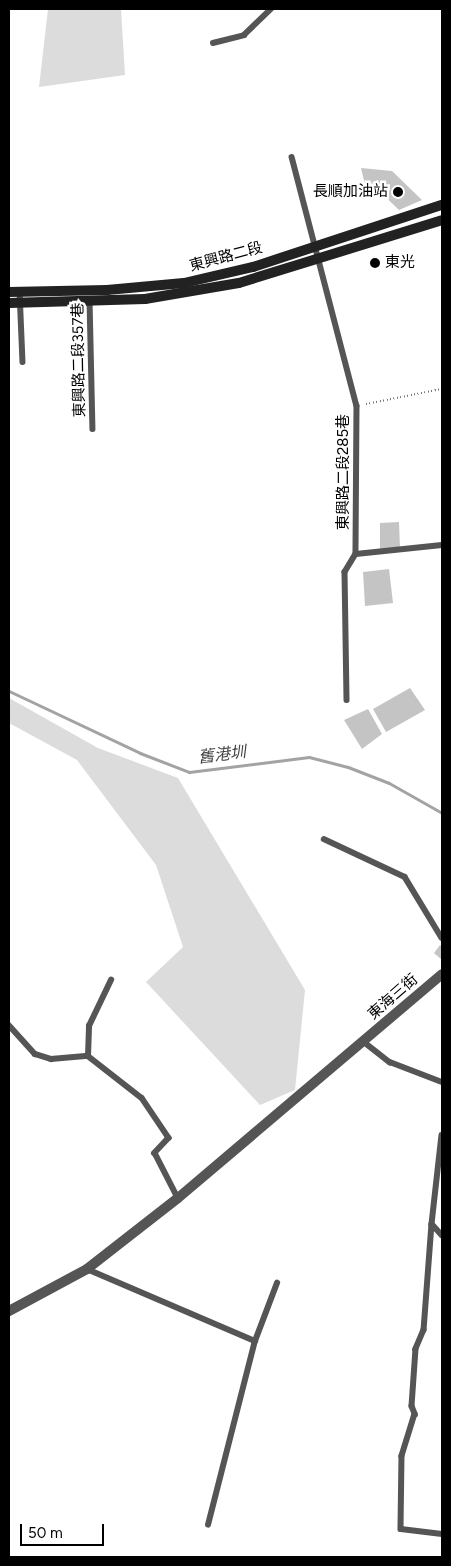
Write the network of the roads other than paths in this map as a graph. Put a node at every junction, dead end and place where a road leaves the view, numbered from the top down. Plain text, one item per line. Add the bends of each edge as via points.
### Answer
1 (271, 9) edge
2 (213, 43) dead end
3 (292, 156) dead end
4 (442, 205) edge
5 (442, 220) edge
6 (316, 245) junction
7 (320, 260) junction
8 (90, 290) junction
9 (20, 291) junction
10 (9, 292) edge
11 (90, 302) junction
12 (9, 303) edge
13 (22, 303) junction
14 (23, 362) dead end
15 (93, 429) dead end
16 (442, 545) edge
17 (356, 554) junction
18 (347, 700) dead end
19 (324, 839) dead end
20 (442, 938) edge
21 (442, 974) edge
22 (111, 980) dead end
23 (9, 1025) edge
24 (364, 1042) junction
25 (88, 1056) junction
26 (442, 1082) edge
27 (442, 1135) edge
28 (178, 1198) junction
29 (432, 1224) junction
30 (442, 1236) edge
31 (87, 1269) junction
32 (278, 1283) dead end
33 (9, 1311) edge
34 (255, 1341) junction
35 (208, 1525) dead end
36 (442, 1534) edge

1 - 2 lane via 244,35
3 - 6 lane, 東興路二段285巷
4 - 6 main road, 東興路二段
5 - 7 main road, 東興路二段
6 - 7 lane, 東興路二段285巷
6 - 8 main road, 東興路二段 via 253,267 184,283
7 - 11 main road, 東興路二段 via 254,280 192,292
7 - 17 lane, 東興路二段285巷 via 357,406
8 - 9 main road, 東興路二段
8 - 11 lane, 東興路二段357巷
9 - 10 main road, 東興路二段
9 - 13 lane
11 - 13 main road, 東興路二段
11 - 15 lane, 東興路二段357巷
12 - 13 main road, 東興路二段
13 - 14 lane
16 - 17 lane
17 - 18 lane, 東興路二段285巷 via 345,572
19 - 20 lane via 405,877
21 - 24 street, 東海三街
22 - 25 lane via 90,1026
23 - 25 lane via 40,1056 51,1059
24 - 26 lane via 390,1062
24 - 28 street, 東海三街
25 - 28 lane via 142,1098 169,1138 155,1153
27 - 29 lane
28 - 31 street, 東海三街
29 - 30 lane
29 - 36 lane via 424,1330 416,1349 412,1406 415,1414 402,1456 401,1529
31 - 33 street, 東海三街
31 - 34 lane
32 - 34 lane
34 - 35 lane

